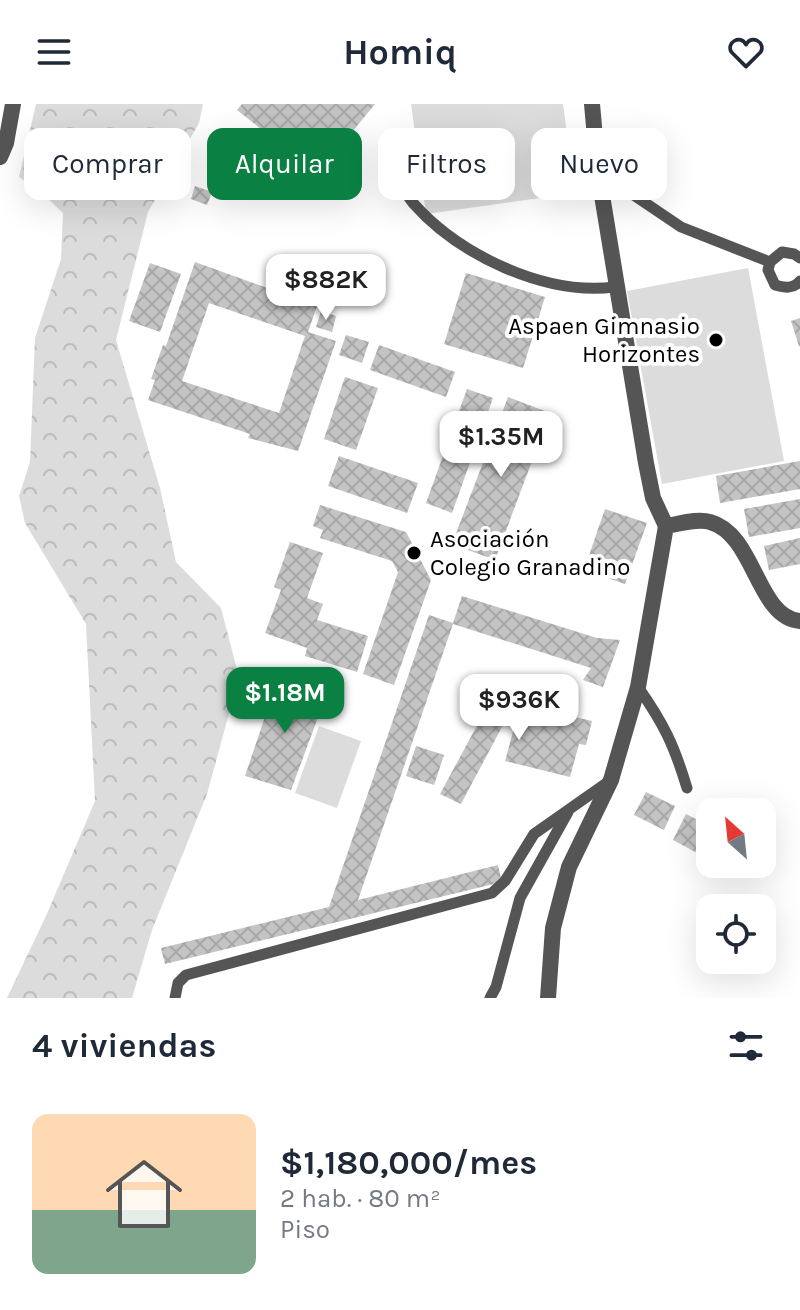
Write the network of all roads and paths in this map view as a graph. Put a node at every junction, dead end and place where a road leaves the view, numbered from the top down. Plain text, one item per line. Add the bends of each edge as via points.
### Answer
1 (13, 104) edge
2 (592, 104) edge
3 (594, 128) edge
4 (0, 157) edge
5 (411, 200) edge
6 (602, 200) edge
7 (641, 200) edge
8 (800, 258) edge
9 (770, 262) junction
10 (800, 281) edge
11 (615, 287) junction
12 (666, 526) junction
13 (800, 621) edge
14 (638, 687) junction
15 (611, 780) junction
16 (687, 788) dead end
17 (569, 809) junction
18 (175, 998) edge
19 (490, 998) edge
20 (548, 998) edge

1 - 4 street
2 - 3 street
5 - 11 lane via 439,229 521,276 566,287
6 - 11 street
7 - 9 lane via 681,227
8 - 9 lane via 782,252
9 - 10 lane via 775,285 792,287
11 - 12 street via 653,498
12 - 13 street via 709,521 720,526 735,539 776,611
12 - 14 street
14 - 15 street
14 - 16 lane via 664,724
15 - 17 lane
15 - 20 street via 569,867 553,928
17 - 18 lane via 534,834 492,893 186,975
17 - 19 lane via 520,898

